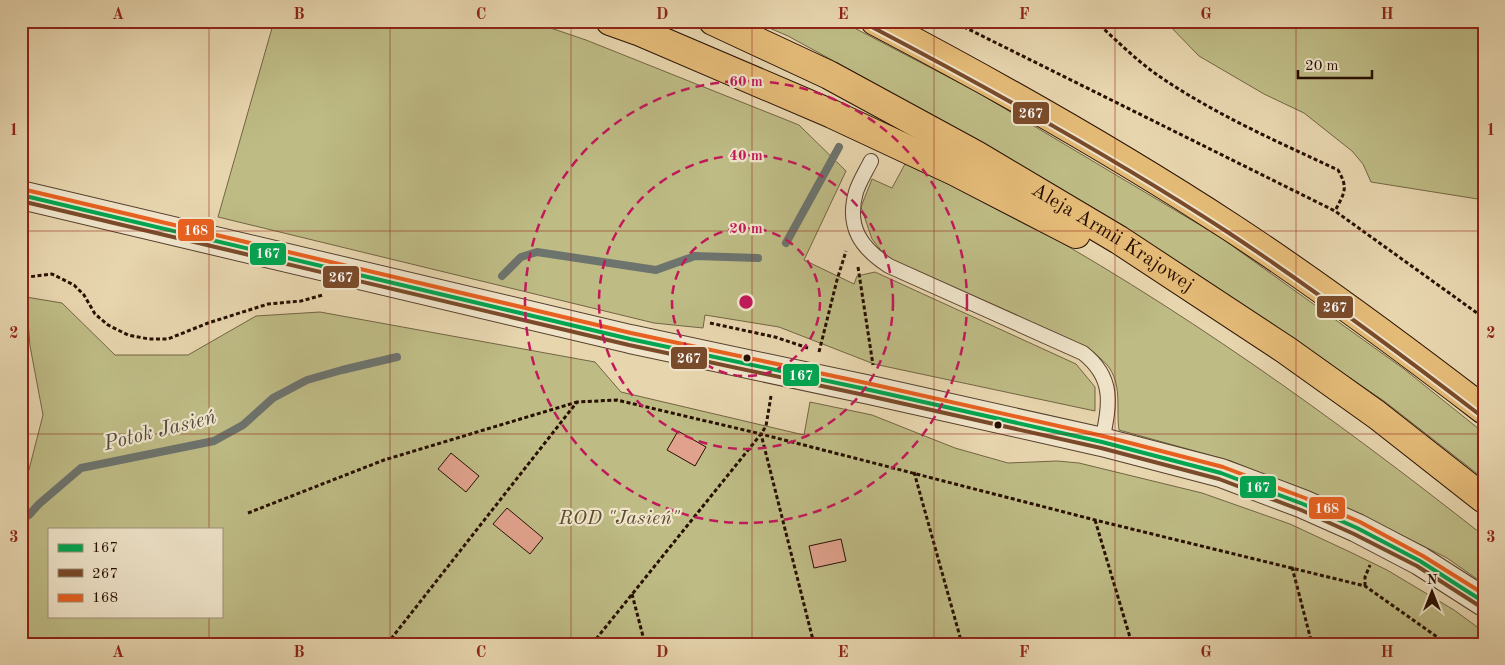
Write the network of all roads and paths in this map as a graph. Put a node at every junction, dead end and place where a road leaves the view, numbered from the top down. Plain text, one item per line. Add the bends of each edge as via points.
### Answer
1 (610, 21) edge
2 (713, 21) edge
3 (875, 21) edge
4 (952, 21) edge
5 (1095, 21) edge
6 (871, 161) dead end
7 (21, 196) edge
8 (1335, 211) junction
9 (862, 243) junction
10 (837, 280) dead end
11 (21, 284) edge
12 (329, 294) dead end
13 (1484, 318) edge
14 (1242, 320) junction
15 (819, 352) dead end
16 (873, 373) dead end
17 (577, 402) junction
18 (1484, 410) edge
19 (766, 426) dead end
20 (762, 434) junction
21 (1102, 442) junction
22 (914, 472) junction
23 (1484, 499) edge
24 (248, 513) dead end
25 (1095, 520) junction
26 (1371, 563) dead end
27 (1292, 567) junction
28 (1365, 586) junction
29 (632, 593) junction
30 (1484, 602) edge
31 (387, 644) edge
32 (592, 644) edge
33 (645, 644) edge
34 (814, 644) edge
35 (962, 644) edge
36 (1132, 644) edge
37 (1312, 644) edge
38 (1447, 644) edge

1 - 14 main road via 822,110 954,171
2 - 14 main road, Aleja Armii Krajowej via 829,75 976,155 1119,240
3 - 18 main road via 1063,124 1231,228 1338,300
4 - 8 path
5 - 8 path via 1155,73 1194,98 1338,170 1345,182 1344,193
6 - 9 lane via 856,191 853,212 854,228
7 - 21 street via 630,339
8 - 13 path
9 - 16 path via 858,270
9 - 21 lane via 873,256 889,266 1083,353 1095,362 1108,388
10 - 15 path
11 - 12 path via 28,277 52,274 74,285 108,325 128,335 149,339 168,339 268,304
14 - 23 main road, Aleja Armii Krajowej via 1377,415
17 - 20 path via 617,400
17 - 24 path via 384,460
17 - 31 path
19 - 20 path
20 - 22 path
20 - 29 path
20 - 34 path
21 - 30 street via 1221,473 1303,504 1420,561
22 - 25 path
22 - 35 path
25 - 27 path
25 - 36 path
26 - 28 path via 1364,577
27 - 28 path
27 - 37 path
28 - 38 path
29 - 32 path
29 - 33 path

